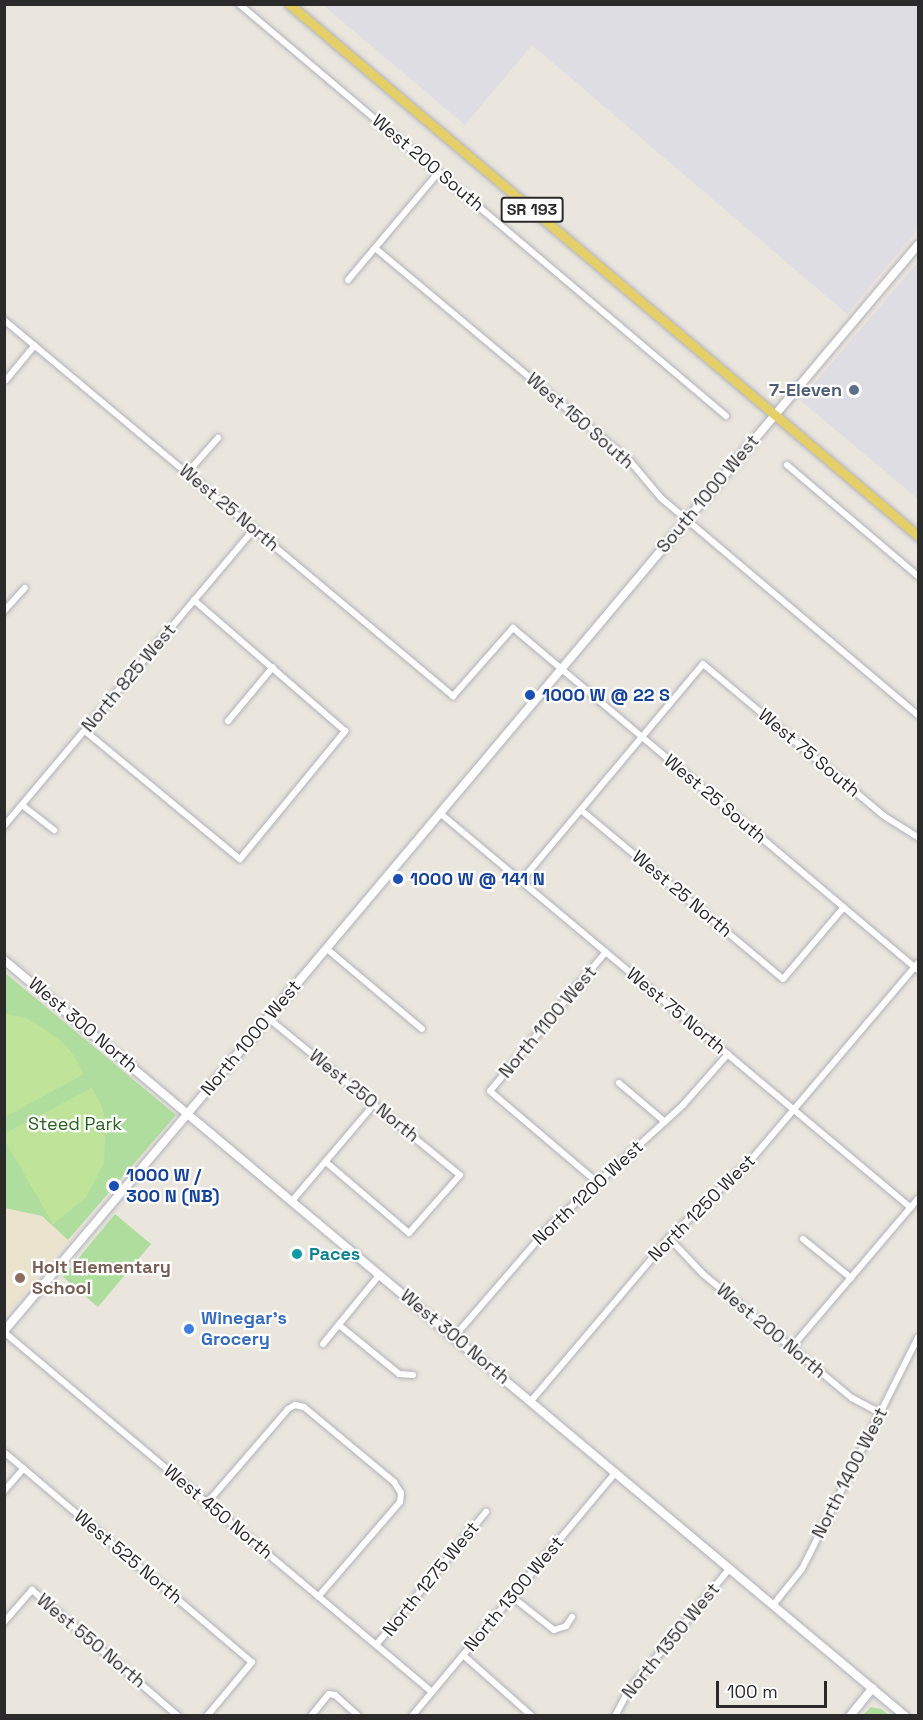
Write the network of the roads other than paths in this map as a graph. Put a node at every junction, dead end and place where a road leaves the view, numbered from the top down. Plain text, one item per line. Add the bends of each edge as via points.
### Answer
1 (239, 4) edge
2 (289, 4) edge
3 (439, 172) junction
4 (918, 245) edge
5 (375, 248) junction
6 (348, 280) dead end
7 (4, 320) edge
8 (35, 345) junction
9 (6, 381) edge
10 (726, 416) dead end
11 (775, 416) junction
12 (218, 438) dead end
13 (787, 465) dead end
14 (188, 473) junction
15 (687, 520) junction
16 (254, 529) junction
17 (918, 536) edge
18 (918, 576) edge
19 (25, 588) dead end
20 (194, 600) junction
21 (4, 611) edge
22 (513, 628) joint
23 (273, 667) junction
24 (561, 670) junction
25 (918, 715) edge
26 (228, 721) dead end
27 (85, 730) junction
28 (642, 738) junction
29 (498, 744) joint
30 (22, 805) junction
31 (581, 810) junction
32 (441, 814) junction
33 (4, 826) edge
34 (54, 830) dead end
35 (918, 837) edge
36 (521, 881) junction
37 (844, 907) junction
38 (327, 949) junction
39 (606, 952) junction
40 (4, 960) edge
41 (917, 966) edge
42 (268, 1018) junction
43 (422, 1029) dead end
44 (728, 1054) junction
45 (619, 1083) dead end
46 (375, 1103) junction
47 (794, 1110) junction
48 (188, 1113) junction
49 (664, 1122) junction
50 (326, 1162) junction
51 (598, 1183) junction
52 (918, 1199) edge
53 (292, 1201) junction
54 (911, 1208) junction
55 (669, 1238) junction
56 (803, 1239) dead end
57 (380, 1275) junction
58 (851, 1278) junction
59 (339, 1325) junction
60 (4, 1331) edge
61 (454, 1337) junction
62 (918, 1337) edge
63 (323, 1344) dead end
64 (791, 1348) junction
65 (413, 1375) dead end
66 (531, 1401) junction
67 (880, 1413) junction
68 (4, 1452) edge
69 (24, 1468) junction
70 (616, 1472) junction
71 (4, 1491) edge
72 (207, 1503) junction
73 (486, 1512) dead end
74 (729, 1568) junction
75 (511, 1596) junction
76 (318, 1597) junction
77 (773, 1605) junction
78 (572, 1617) dead end
79 (4, 1622) edge
80 (376, 1646) junction
81 (463, 1655) junction
82 (873, 1688) junction
83 (432, 1692) junction
84 (178, 1716) edge
85 (207, 1716) edge
86 (311, 1716) edge
87 (358, 1716) edge
88 (412, 1716) edge
89 (532, 1716) edge
90 (615, 1716) edge
91 (850, 1716) edge
92 (905, 1716) edge

1 - 3 street, West 200 South
2 - 11 main road, SR 193
3 - 5 street
3 - 10 street, West 200 South
4 - 11 main road, South 1000 West
5 - 6 street
5 - 15 street, West 150 South via 630,461 661,498
7 - 8 street, West 25 North
8 - 9 street
8 - 14 street, West 25 North
11 - 15 main road, South 1000 West
11 - 17 main road, SR 193
12 - 14 street
13 - 18 street
14 - 16 street, West 25 North
15 - 24 main road, South 1000 West
15 - 25 street, West 150 South
16 - 20 street, North 825 West
16 - 22 street, West 25 North via 453,696
19 - 21 street
20 - 23 street
20 - 27 street, North 825 West
22 - 24 street, West 25 South
23 - 26 street
23 - 27 street via 345,731 240,859
24 - 28 street, West 25 South
24 - 29 main road, South 1000 West
27 - 30 street, North 825 West
28 - 31 street
28 - 35 street, West 75 South via 703,664 884,816
28 - 37 street, West 25 South
29 - 32 main road, North 1000 West
30 - 33 street, North 825 West
30 - 34 street
31 - 36 street
31 - 37 street, West 25 North via 783,979
32 - 36 street, West 75 North
32 - 38 main road, North 1000 West
36 - 39 street, West 75 North
37 - 41 street, West 25 South
38 - 42 main road, North 1000 West
38 - 43 street
39 - 44 street, West 75 North
39 - 51 street, North 1100 West via 490,1091
40 - 48 main road, West 300 North
41 - 47 street, North 1250 West
42 - 46 street, West 250 North
42 - 48 main road, North 1000 West
44 - 47 street, West 75 North
44 - 49 street, North 1200 West
45 - 49 street
46 - 50 street
46 - 50 street, West 250 North via 460,1175 409,1233
47 - 54 street, West 75 North
47 - 55 street, North 1250 West via 751,1160
48 - 53 main road, West 300 North
48 - 60 street, North 1000 West
49 - 51 street, North 1200 West
50 - 53 street
51 - 61 street, North 1200 West via 530,1247
52 - 54 street
53 - 57 main road, West 300 North
54 - 58 street
55 - 64 street, West 200 North via 703,1275
55 - 66 street, North 1250 West
56 - 58 street
57 - 59 street
57 - 61 main road, West 300 North
58 - 64 street
59 - 63 street
59 - 65 street via 399,1374
60 - 72 street, West 450 North
61 - 66 main road, West 300 North
62 - 67 street, North 1400 West
64 - 67 street, West 200 North via 852,1398
66 - 70 main road, West 300 North
67 - 77 street, North 1400 West via 802,1569
68 - 69 street, West 525 North
69 - 71 street
69 - 85 street, West 525 North via 252,1662
70 - 74 main road, West 300 North
70 - 75 street, North 1300 West
72 - 76 street, West 450 North
72 - 76 street via 295,1405 304,1407 394,1482 401,1493 400,1503
73 - 80 street, North 1275 West
74 - 77 main road, West 300 North
74 - 90 street, North 1350 West via 627,1693
75 - 78 street via 554,1630 566,1626
75 - 81 street, North 1300 West
76 - 80 street, West 450 North
77 - 82 main road, West 300 North
79 - 84 street, West 550 North via 32,1590
80 - 83 street, West 450 North
81 - 83 street, North 1300 West
81 - 89 street
82 - 91 street
82 - 92 main road, West 300 North
83 - 88 street, North 1300 West
86 - 87 street via 329,1694

